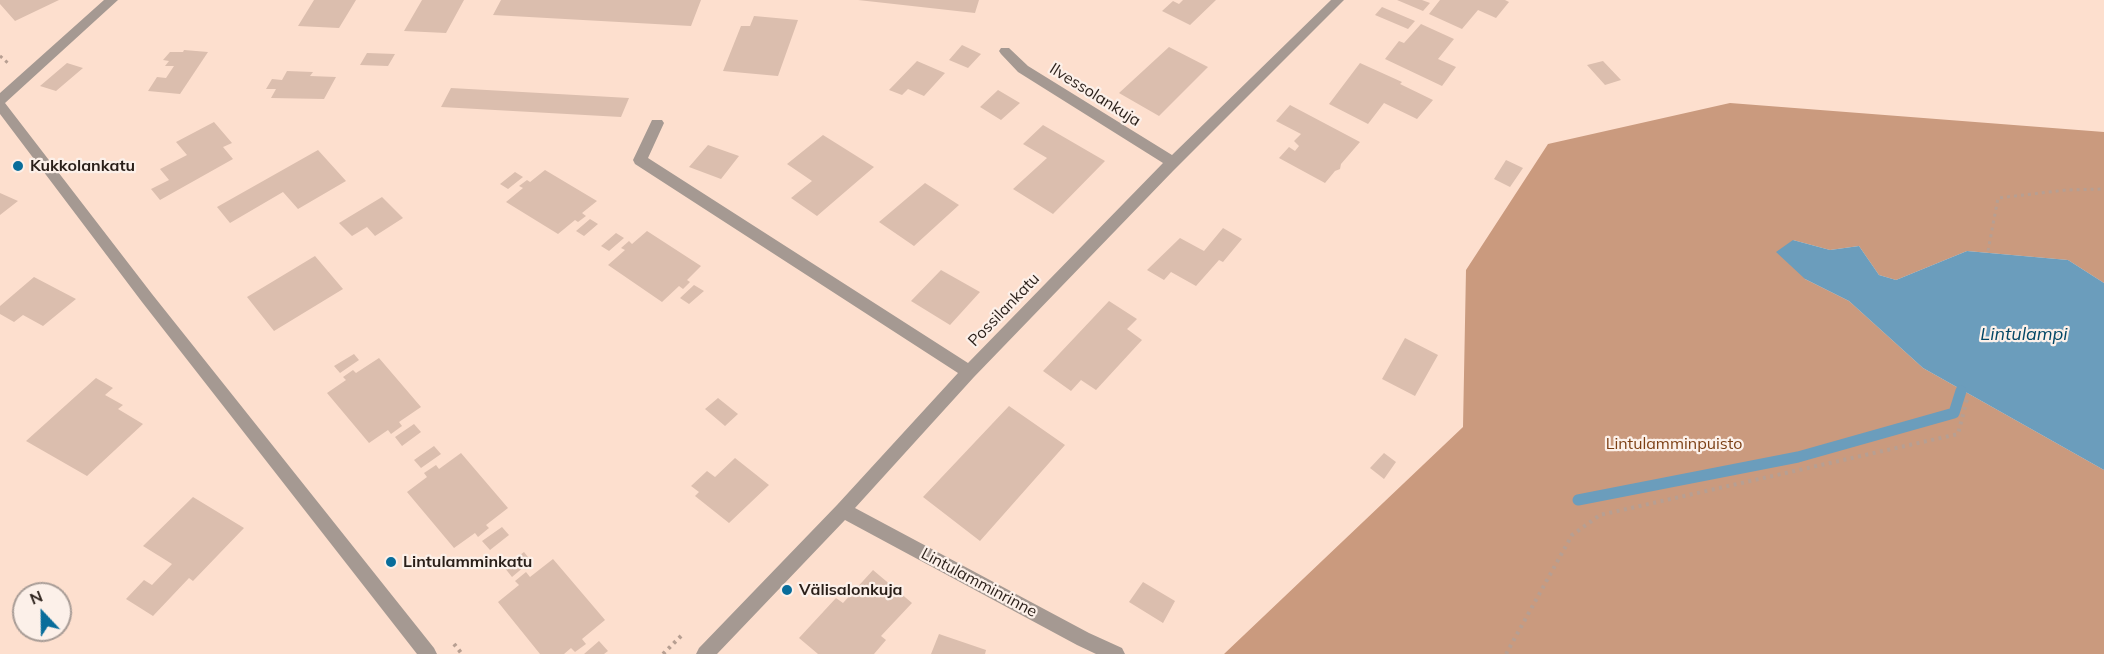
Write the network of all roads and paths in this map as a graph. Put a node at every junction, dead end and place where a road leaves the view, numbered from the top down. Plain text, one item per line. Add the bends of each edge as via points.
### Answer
1 (112, 0) edge
2 (1338, 0) edge
3 (1005, 51) dead end
4 (0, 100) edge
5 (0, 105) edge
6 (657, 123) dead end
7 (1173, 162) junction
8 (2104, 189) edge
9 (1988, 251) dead end
10 (969, 372) junction
11 (1968, 395) dead end
12 (843, 510) junction
13 (428, 654) edge
14 (705, 654) edge
15 (1116, 654) edge
16 (1506, 654) edge

1 - 4 street
2 - 7 street, Possilankatu
3 - 7 street, Ilvessolankuja via 1023,69
5 - 13 street
6 - 10 street via 640,160
7 - 10 street, Possilankatu
8 - 9 path via 1998,198
10 - 12 street, Possilankatu
11 - 16 path via 1958,434 1600,515 1572,535
12 - 14 street, Possilankatu
12 - 15 street, Lintulamminrinne

